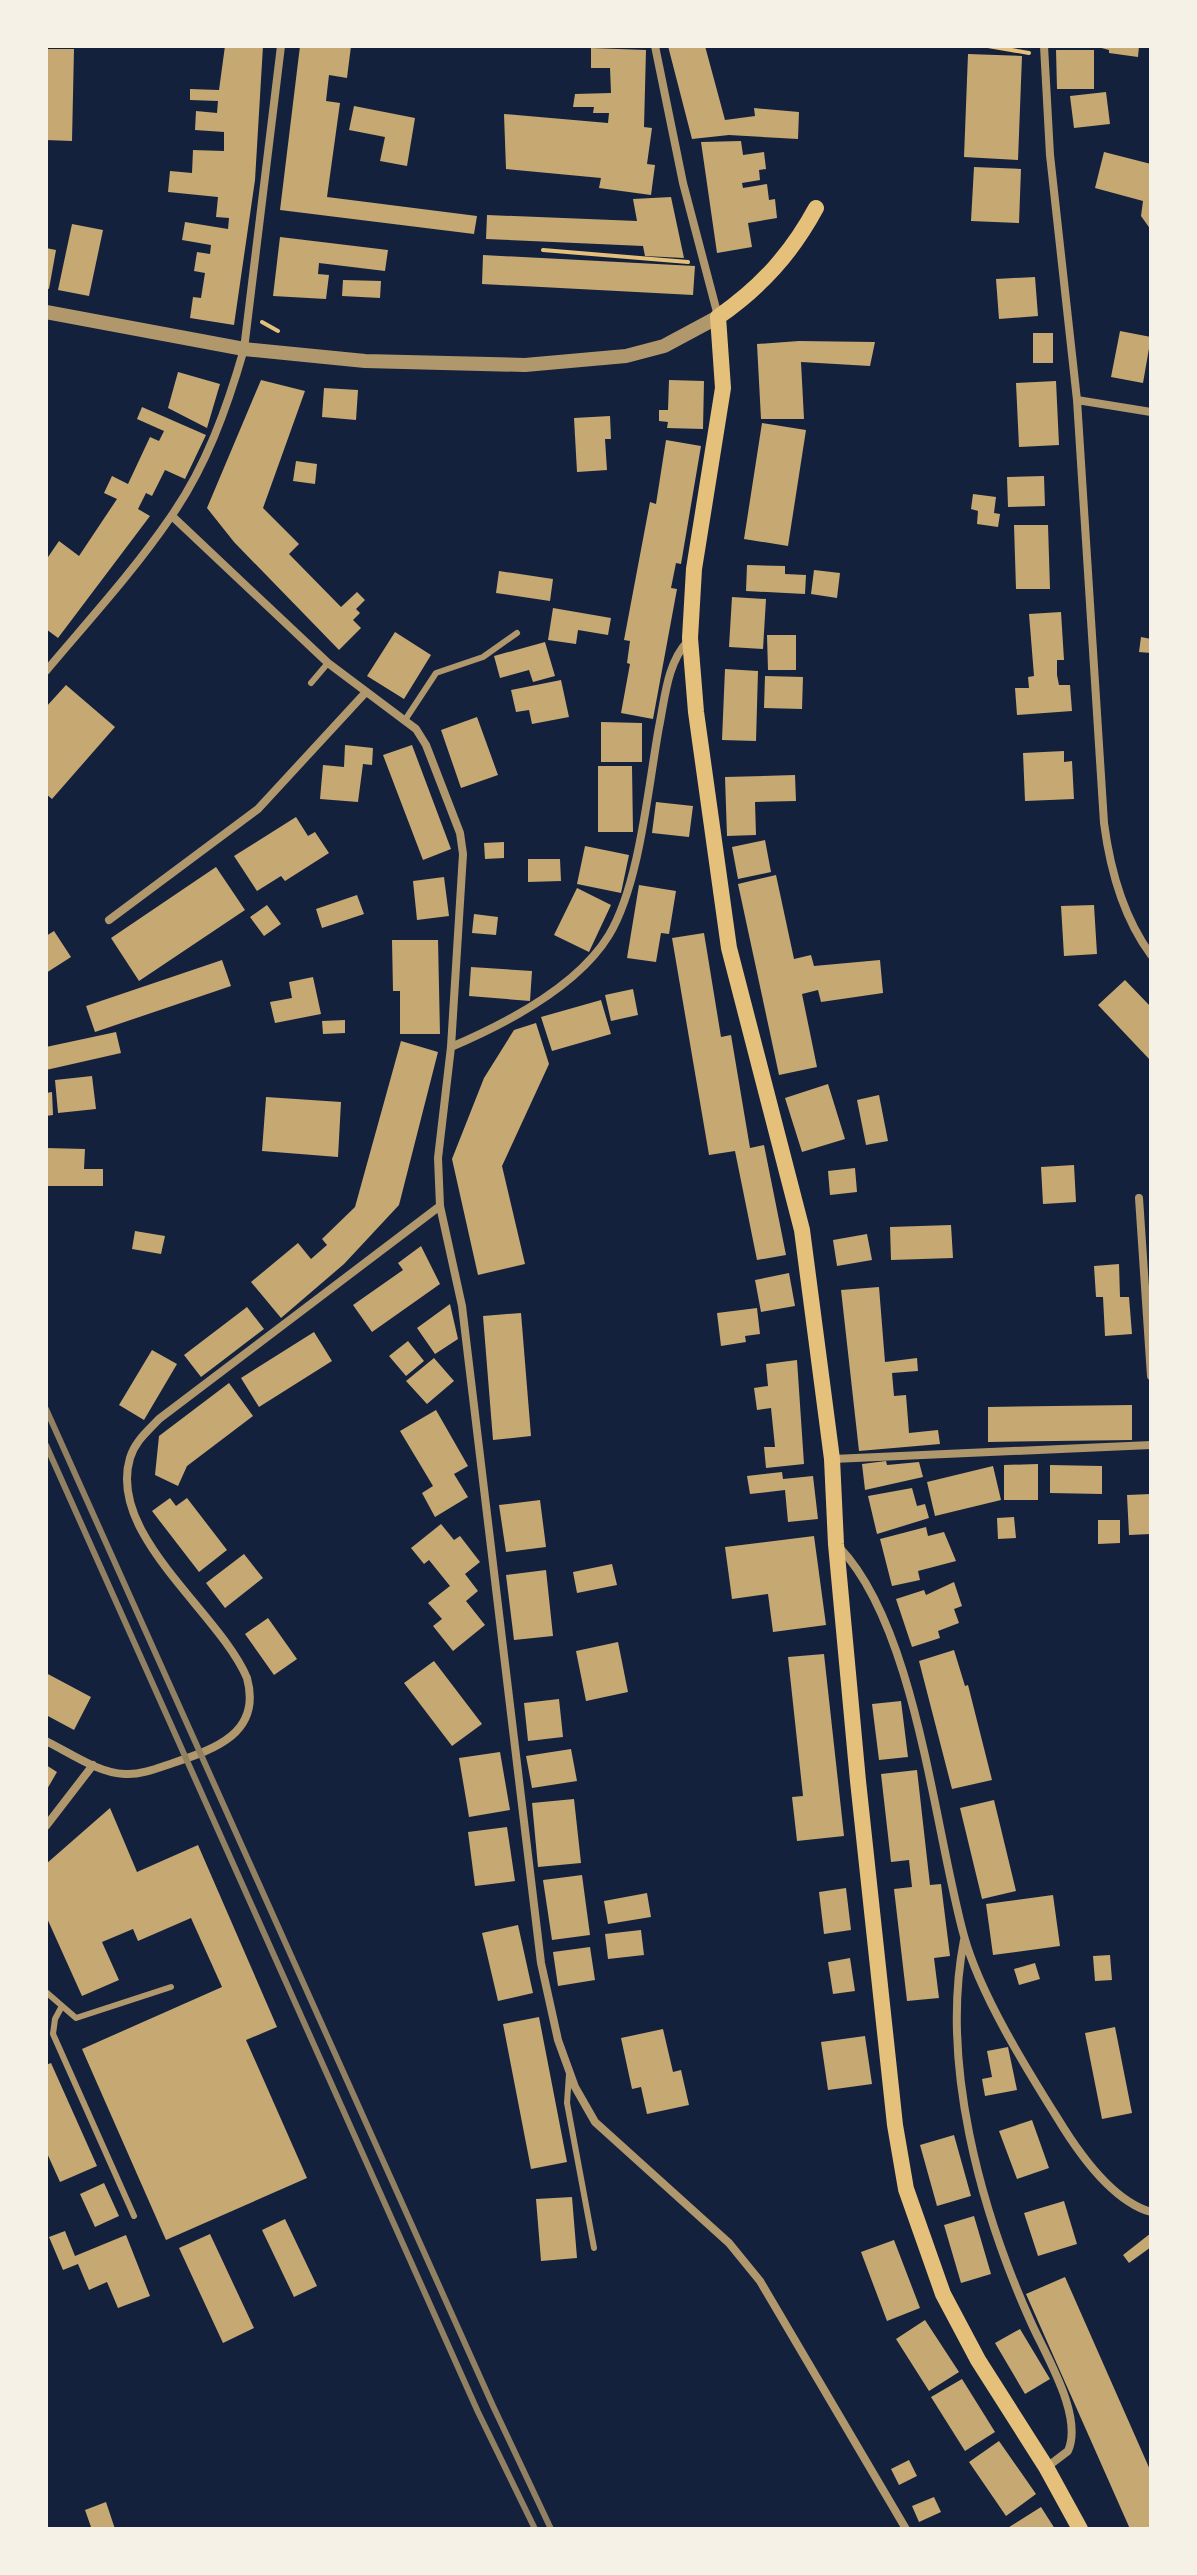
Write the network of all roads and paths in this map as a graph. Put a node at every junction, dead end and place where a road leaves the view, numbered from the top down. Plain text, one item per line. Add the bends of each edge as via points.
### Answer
1 (281, 46) edge
2 (655, 46) edge
3 (988, 46) edge
4 (1044, 51) edge
5 (816, 208) dead end
6 (543, 250) dead end
7 (705, 263) junction
8 (46, 312) edge
9 (718, 317) junction
10 (244, 349) junction
11 (1077, 400) junction
12 (1151, 412) edge
13 (172, 516) junction
14 (517, 633) dead end
15 (690, 638) junction
16 (328, 663) junction
17 (46, 671) edge
18 (311, 683) dead end
19 (366, 692) junction
20 (405, 720) junction
21 (109, 920) dead end
22 (1151, 955) edge
23 (451, 1047) junction
24 (1139, 1198) dead end
25 (440, 1206) junction
26 (1151, 1376) edge
27 (1151, 1445) edge
28 (832, 1459) junction
29 (836, 1544) junction
30 (46, 1741) edge
31 (93, 1765) junction
32 (46, 1826) edge
33 (964, 1939) junction
34 (171, 1987) dead end
35 (46, 1992) edge
36 (62, 2006) junction
37 (569, 2072) junction
38 (1151, 2212) edge
39 (134, 2216) dead end
40 (594, 2248) dead end
41 (1046, 2467) junction
42 (906, 2529) edge
43 (1080, 2529) edge

1 - 10 street
2 - 7 street
3 - 4 path
4 - 11 street
5 - 9 main road via 771,275
6 - 7 path
7 - 9 street
8 - 10 street
9 - 10 street via 664,346 561,363 365,361
9 - 15 main road via 723,388 694,569
10 - 13 street via 214,439
11 - 12 street
11 - 22 street via 1109,862
13 - 16 street
13 - 17 street
14 - 20 lane via 483,657 436,673
15 - 23 street via 667,684 628,890 610,934 552,991 521,1013
15 - 28 main road via 729,948 802,1230
16 - 18 lane
16 - 19 street
19 - 20 street
19 - 21 street via 258,809
20 - 23 street via 426,745 463,854
23 - 25 street via 440,1125
24 - 26 street
25 - 31 street via 139,1439 126,1483 130,1508 247,1678 251,1704 234,1735 213,1750 123,1774
25 - 37 street via 462,1306 541,1963
27 - 28 street
28 - 29 main road
29 - 33 street via 868,1583 902,1672
29 - 41 main road via 891,2094 906,2189 943,2294
30 - 31 street
31 - 32 street
33 - 38 street via 1028,2071 1069,2136 1103,2177
33 - 41 street via 956,2006 969,2119 1002,2254 1067,2401 1072,2431 1068,2451
34 - 36 lane via 89,2017 76,2018
35 - 36 lane
36 - 39 lane via 53,2034
37 - 40 lane via 567,2103
37 - 42 street via 595,2122 729,2243 760,2281
41 - 43 main road

